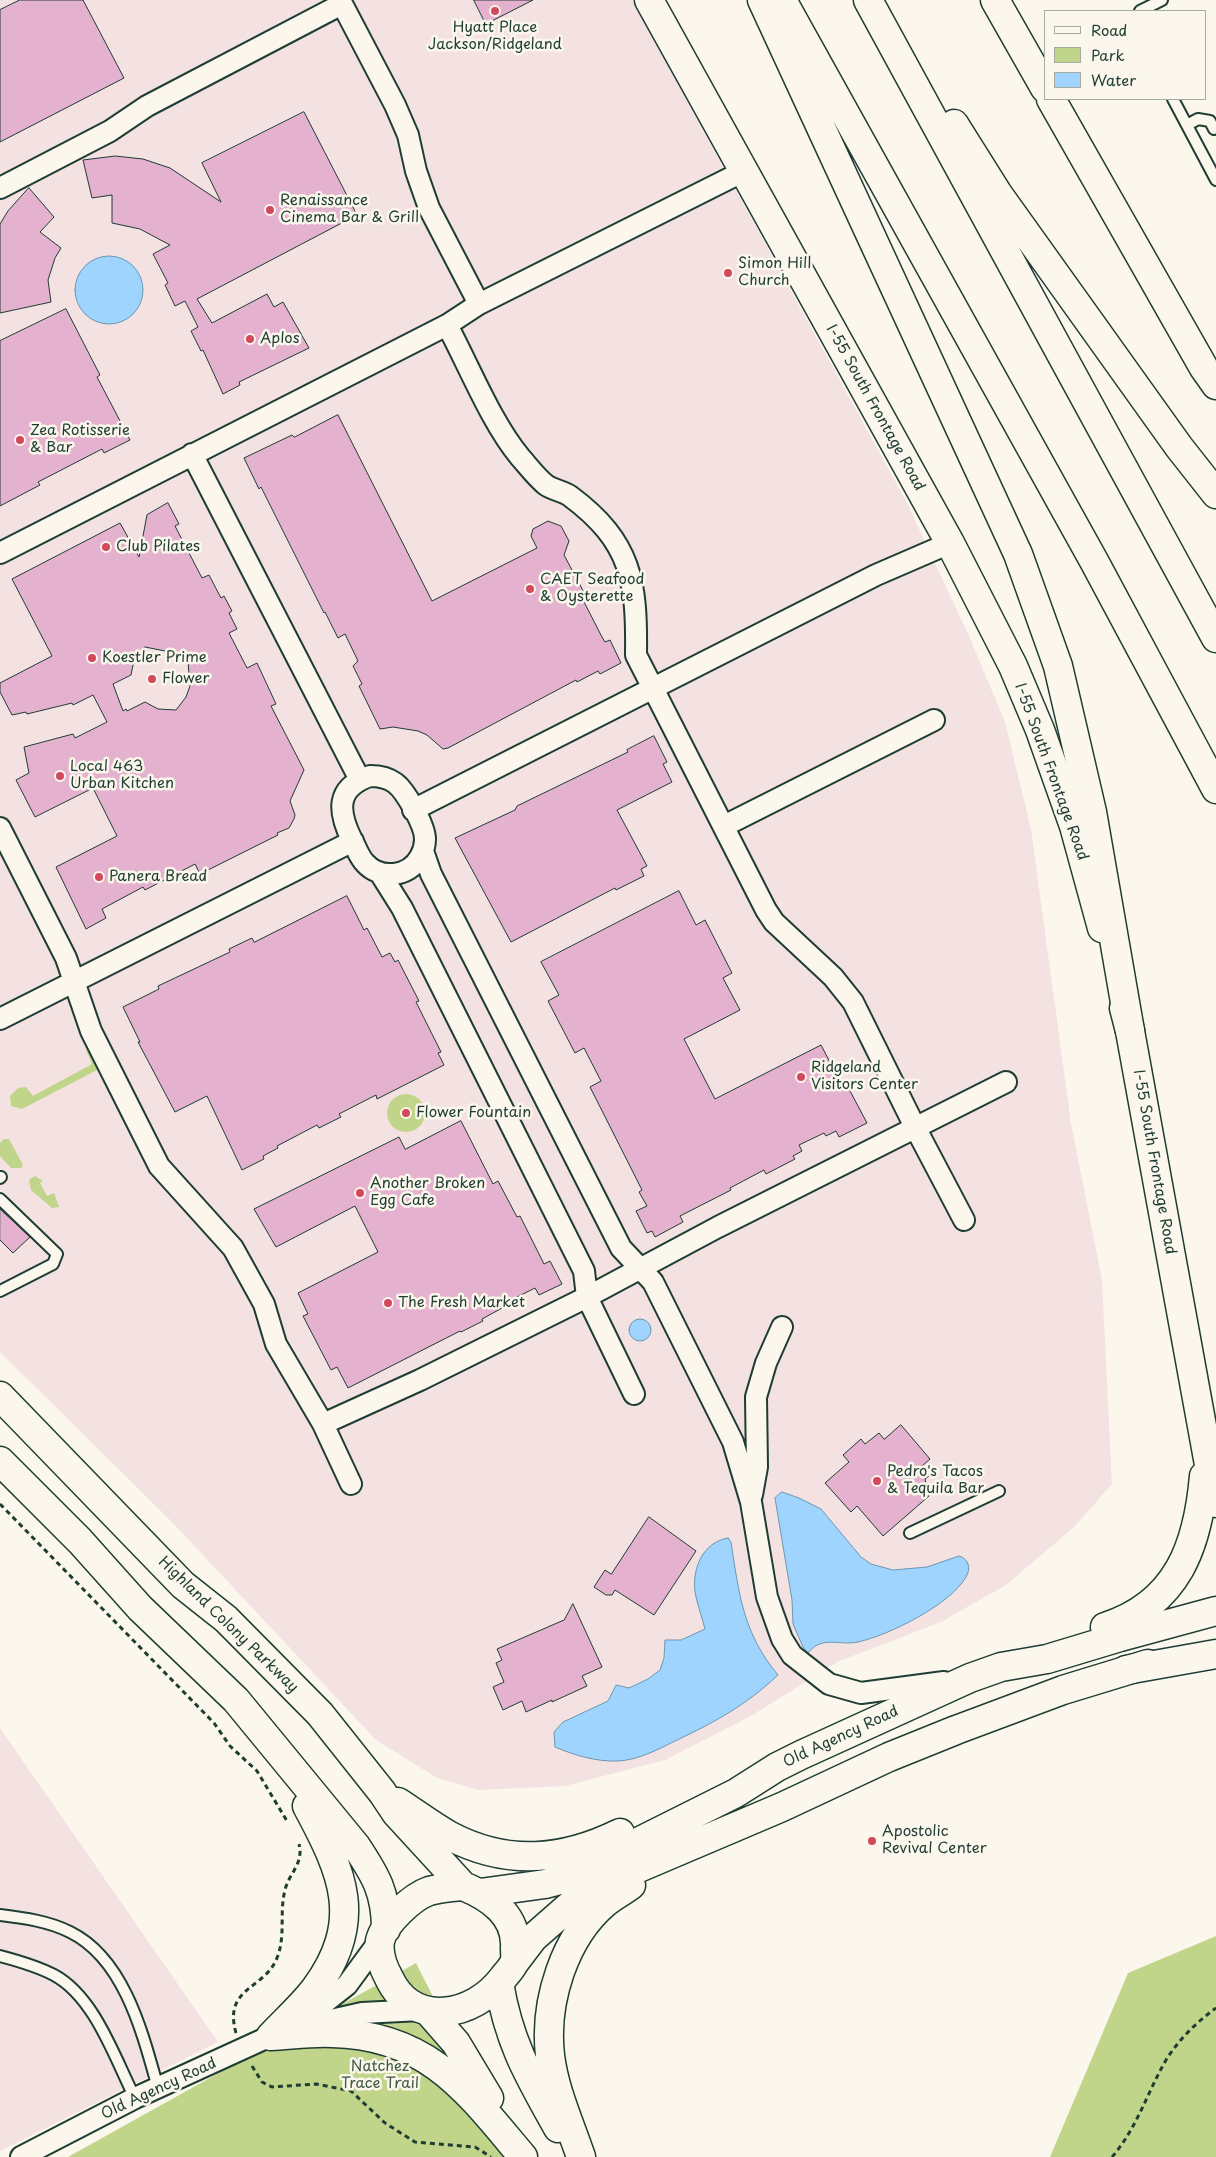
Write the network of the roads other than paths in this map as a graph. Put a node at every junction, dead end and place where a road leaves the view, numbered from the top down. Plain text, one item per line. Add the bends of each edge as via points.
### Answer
1 (649, 0) edge
2 (762, 0) edge
3 (782, 0) edge
4 (868, 0) edge
5 (876, 0) edge
6 (1162, 0) edge
7 (341, 2) edge
8 (1000, 2) edge
9 (1142, 10) edge
10 (1044, 86) edge
11 (1052, 100) edge
12 (1174, 100) edge
13 (1187, 125) junction
14 (1214, 129) dead end
15 (744, 171) junction
16 (1216, 180) edge
17 (0, 188) edge
18 (479, 304) junction
19 (447, 325) junction
20 (1216, 385) edge
21 (192, 454) junction
22 (1216, 494) edge
23 (950, 543) junction
24 (0, 553) edge
25 (1216, 638) edge
26 (653, 689) junction
27 (934, 720) dead end
28 (360, 780) junction
29 (1216, 789) edge
30 (413, 810) junction
31 (724, 826) junction
32 (0, 828) edge
33 (353, 841) junction
34 (423, 851) junction
35 (380, 873) junction
36 (74, 983) junction
37 (0, 1020) edge
38 (1130, 1031) junction
39 (1006, 1082) dead end
40 (915, 1127) junction
41 (0, 1199) edge
42 (964, 1220) dead end
43 (640, 1269) junction
44 (0, 1291) edge
45 (587, 1297) junction
46 (782, 1327) dead end
47 (634, 1394) dead end
48 (0, 1396) edge
49 (323, 1424) junction
50 (1206, 1452) junction
51 (0, 1461) edge
52 (351, 1484) dead end
53 (999, 1491) dead end
54 (751, 1502) junction
55 (1216, 1503) edge
56 (910, 1533) dead end
57 (1216, 1611) edge
58 (1216, 1645) edge
59 (1216, 1654) edge
60 (1001, 1667) junction
61 (1126, 1670) junction
62 (970, 1678) junction
63 (282, 1758) junction
64 (777, 1767) junction
65 (382, 1792) junction
66 (684, 1848) junction
67 (472, 1889) junction
68 (0, 1914) edge
69 (383, 1935) junction
70 (0, 1956) edge
71 (507, 1973) junction
72 (424, 2011) junction
73 (299, 2024) junction
74 (271, 2036) junction
75 (158, 2088) junction
76 (136, 2098) junction
77 (21, 2157) edge
78 (523, 2157) edge
79 (575, 2157) edge
80 (581, 2157) edge

1 - 15 main road, I-55 South Frontage Road
2 - 38 main road via 1018,554 1058,666 1092,812
3 - 29 main road via 1094,561
4 - 25 main road
5 - 22 main road via 998,194 1178,447
6 - 9 lane
7 - 17 street via 146,106 110,131
7 - 18 street via 395,105 408,135 429,208
8 - 10 main road
11 - 20 main road
12 - 13 lane
13 - 14 lane via 1198,119 1210,121
13 - 16 lane
15 - 18 street
15 - 23 main road, I-55 South Frontage Road
18 - 19 street
19 - 21 street
19 - 26 street via 509,443 546,485 568,495 595,516 624,556 634,589 636,655
21 - 24 street
21 - 28 street
23 - 26 street via 876,575
23 - 38 main road, I-55 South Frontage Road via 1013,666 1040,730 1074,826
26 - 30 street
26 - 31 street
27 - 31 street
28 - 30 street via 370,776 389,779 403,791
28 - 33 street via 344,795 341,807
30 - 34 street via 423,829
31 - 40 street via 774,922 833,977 853,1002
32 - 36 street via 66,958
33 - 35 street via 363,862
33 - 36 street
34 - 35 street via 418,861 406,871
34 - 43 street via 431,874 622,1248
35 - 45 street via 402,908 584,1271
36 - 37 street
36 - 49 street via 92,1031 159,1166 243,1263 264,1304 276,1344
38 - 50 main road, I-55 South Frontage Road
39 - 40 street
40 - 42 street
40 - 43 street
41 - 44 lane via 57,1254 53,1264
43 - 45 street
43 - 54 street via 652,1282 733,1442
45 - 47 street
45 - 49 street via 412,1384
46 - 54 street via 756,1397 757,1467
48 - 65 main road, Highland Colony Parkway via 183,1585 226,1619 320,1714
49 - 52 street
50 - 55 main road, I-55 South Frontage Road
50 - 60 main road via 1197,1530 1185,1561 1165,1592 1119,1622 1032,1649
51 - 63 main road via 80,1541 140,1608 236,1700
53 - 56 lane
54 - 62 street via 767,1597 782,1639 792,1655 808,1669 829,1684 861,1693
57 - 60 main road, Old Agency Road via 1047,1659
58 - 61 main road
59 - 61 main road
60 - 62 main road, Old Agency Road
61 - 66 main road via 956,1730
62 - 64 main road, Old Agency Road
63 - 69 main road via 371,1868 386,1906
63 - 74 main road via 331,1850 342,1885 344,1908 338,1948 328,1970 314,1991
64 - 65 main road via 729,1780 607,1840 539,1858 505,1855 474,1847 448,1835
64 - 67 main road, Old Agency Road via 736,1793 564,1879 545,1884
65 - 67 main road, Highland Colony Parkway via 396,1813
66 - 71 main road via 582,1896 533,1938
66 - 80 main road via 605,1903 580,1933 562,1967 548,2027 550,2056 559,2094
67 - 69 main road via 428,1892 412,1900
67 - 71 main road via 496,1904 509,1918 516,1941
68 - 75 lane via 48,1923 72,1933 90,1946 120,1982 132,2006
69 - 72 main road via 380,1953 393,1987 403,1999
69 - 73 street, Old Agency Road via 347,1985
70 - 76 lane via 32,1965 56,1976 75,1990 91,2010
71 - 72 main road via 483,1999 467,2007
71 - 79 main road via 504,2016 514,2046
72 - 73 street, Old Agency Road via 362,2013
72 - 78 main road via 456,2043
73 - 74 street, Old Agency Road
74 - 75 street, Old Agency Road
74 - 78 main road via 332,2033 368,2037 421,2056 467,2091
75 - 76 street, Old Agency Road
76 - 77 street, Old Agency Road

